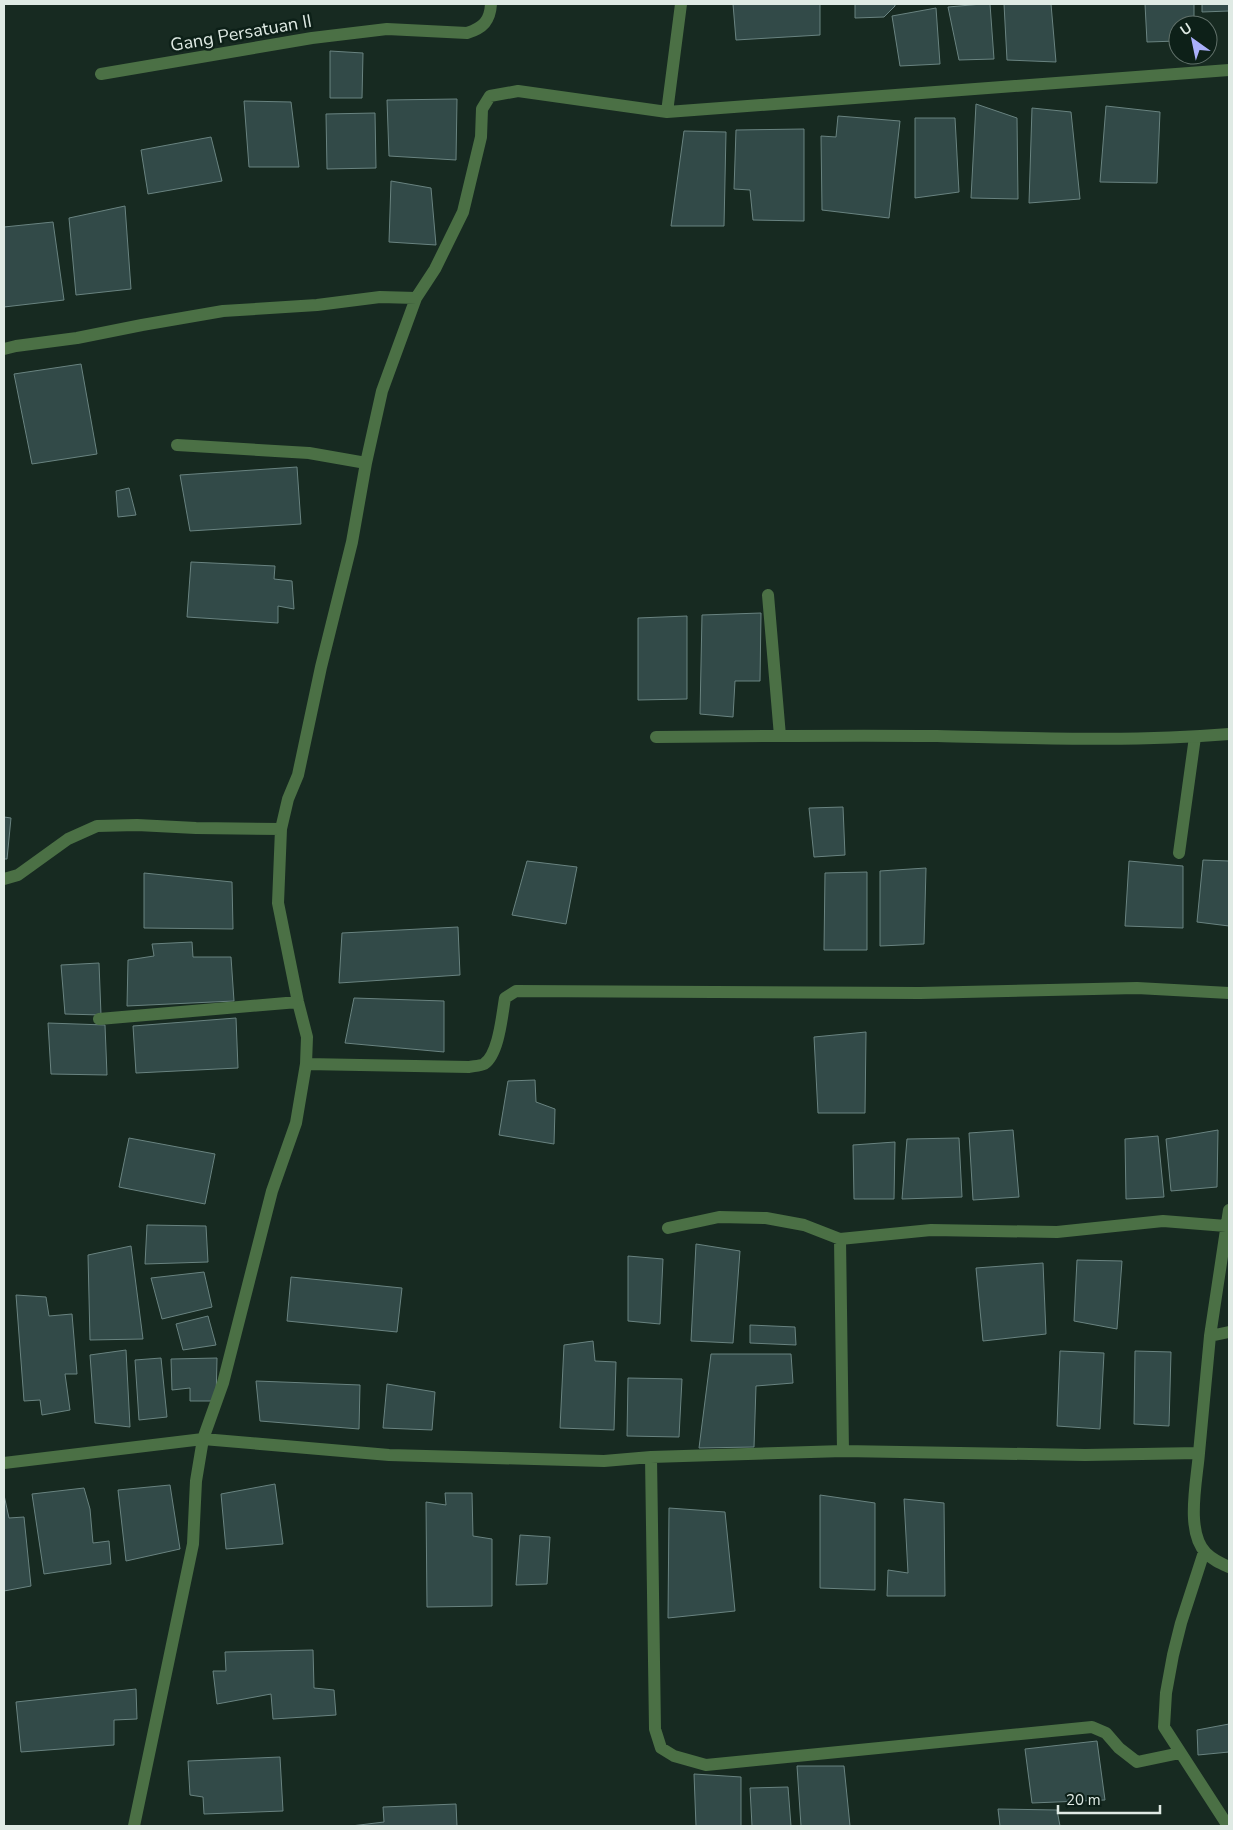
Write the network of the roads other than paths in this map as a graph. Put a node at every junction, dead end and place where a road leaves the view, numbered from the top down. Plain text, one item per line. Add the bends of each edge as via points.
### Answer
1 (681, 4) edge
2 (491, 5) edge
3 (1229, 70) edge
4 (101, 74) dead end
5 (667, 112) junction
6 (416, 298) junction
7 (4, 349) edge
8 (177, 445) dead end
9 (366, 463) junction
10 (768, 595) dead end
11 (1229, 734) edge
12 (780, 736) junction
13 (1195, 737) junction
14 (656, 738) dead end
15 (282, 829) junction
16 (1179, 853) dead end
17 (4, 879) edge
18 (1229, 993) edge
19 (298, 1002) junction
20 (99, 1019) dead end
21 (306, 1064) junction
22 (1229, 1210) edge
23 (1226, 1226) junction
24 (668, 1228) dead end
25 (840, 1239) junction
26 (1229, 1332) edge
27 (1210, 1336) junction
28 (203, 1440) junction
29 (843, 1451) junction
30 (1199, 1453) junction
31 (651, 1457) junction
32 (4, 1463) edge
33 (1204, 1552) junction
34 (1229, 1567) edge
35 (1180, 1752) junction
36 (134, 1826) edge
37 (1228, 1826) edge

1 - 5 street
2 - 4 street, Gang Persatuan II via 484,26 466,33 387,29 312,38
3 - 5 street
5 - 6 street via 518,92 490,96 482,109 481,136 463,212 435,269
6 - 7 street via 380,297 223,311
6 - 9 street via 382,391
8 - 9 street via 309,452
9 - 15 street via 352,542 298,775 288,799
10 - 12 street
11 - 13 street
12 - 13 street via 1053,740
12 - 14 street
13 - 16 street
15 - 17 street via 97,826 68,839 18,875
15 - 19 street via 278,903
18 - 21 street via 1137,988 920,993 516,991 505,998 496,1046 491,1058 483,1065
19 - 20 street
19 - 21 street via 307,1038
21 - 28 street via 296,1123 272,1191 223,1383
22 - 23 street
23 - 25 street via 1164,1221 1057,1232 931,1230
23 - 27 street
24 - 25 street via 719,1217 766,1218 804,1226
25 - 29 street
26 - 27 street
27 - 30 street
28 - 31 street via 390,1455 604,1461
28 - 32 street
28 - 36 street via 196,1481 193,1544
29 - 30 street via 1085,1455
29 - 31 street
30 - 33 street via 1194,1511 1196,1534
31 - 35 street via 655,1729 661,1748 674,1756 706,1765 1092,1727 1106,1733 1137,1762
33 - 34 street
33 - 35 street via 1181,1623 1166,1693 1164,1727
35 - 37 street

